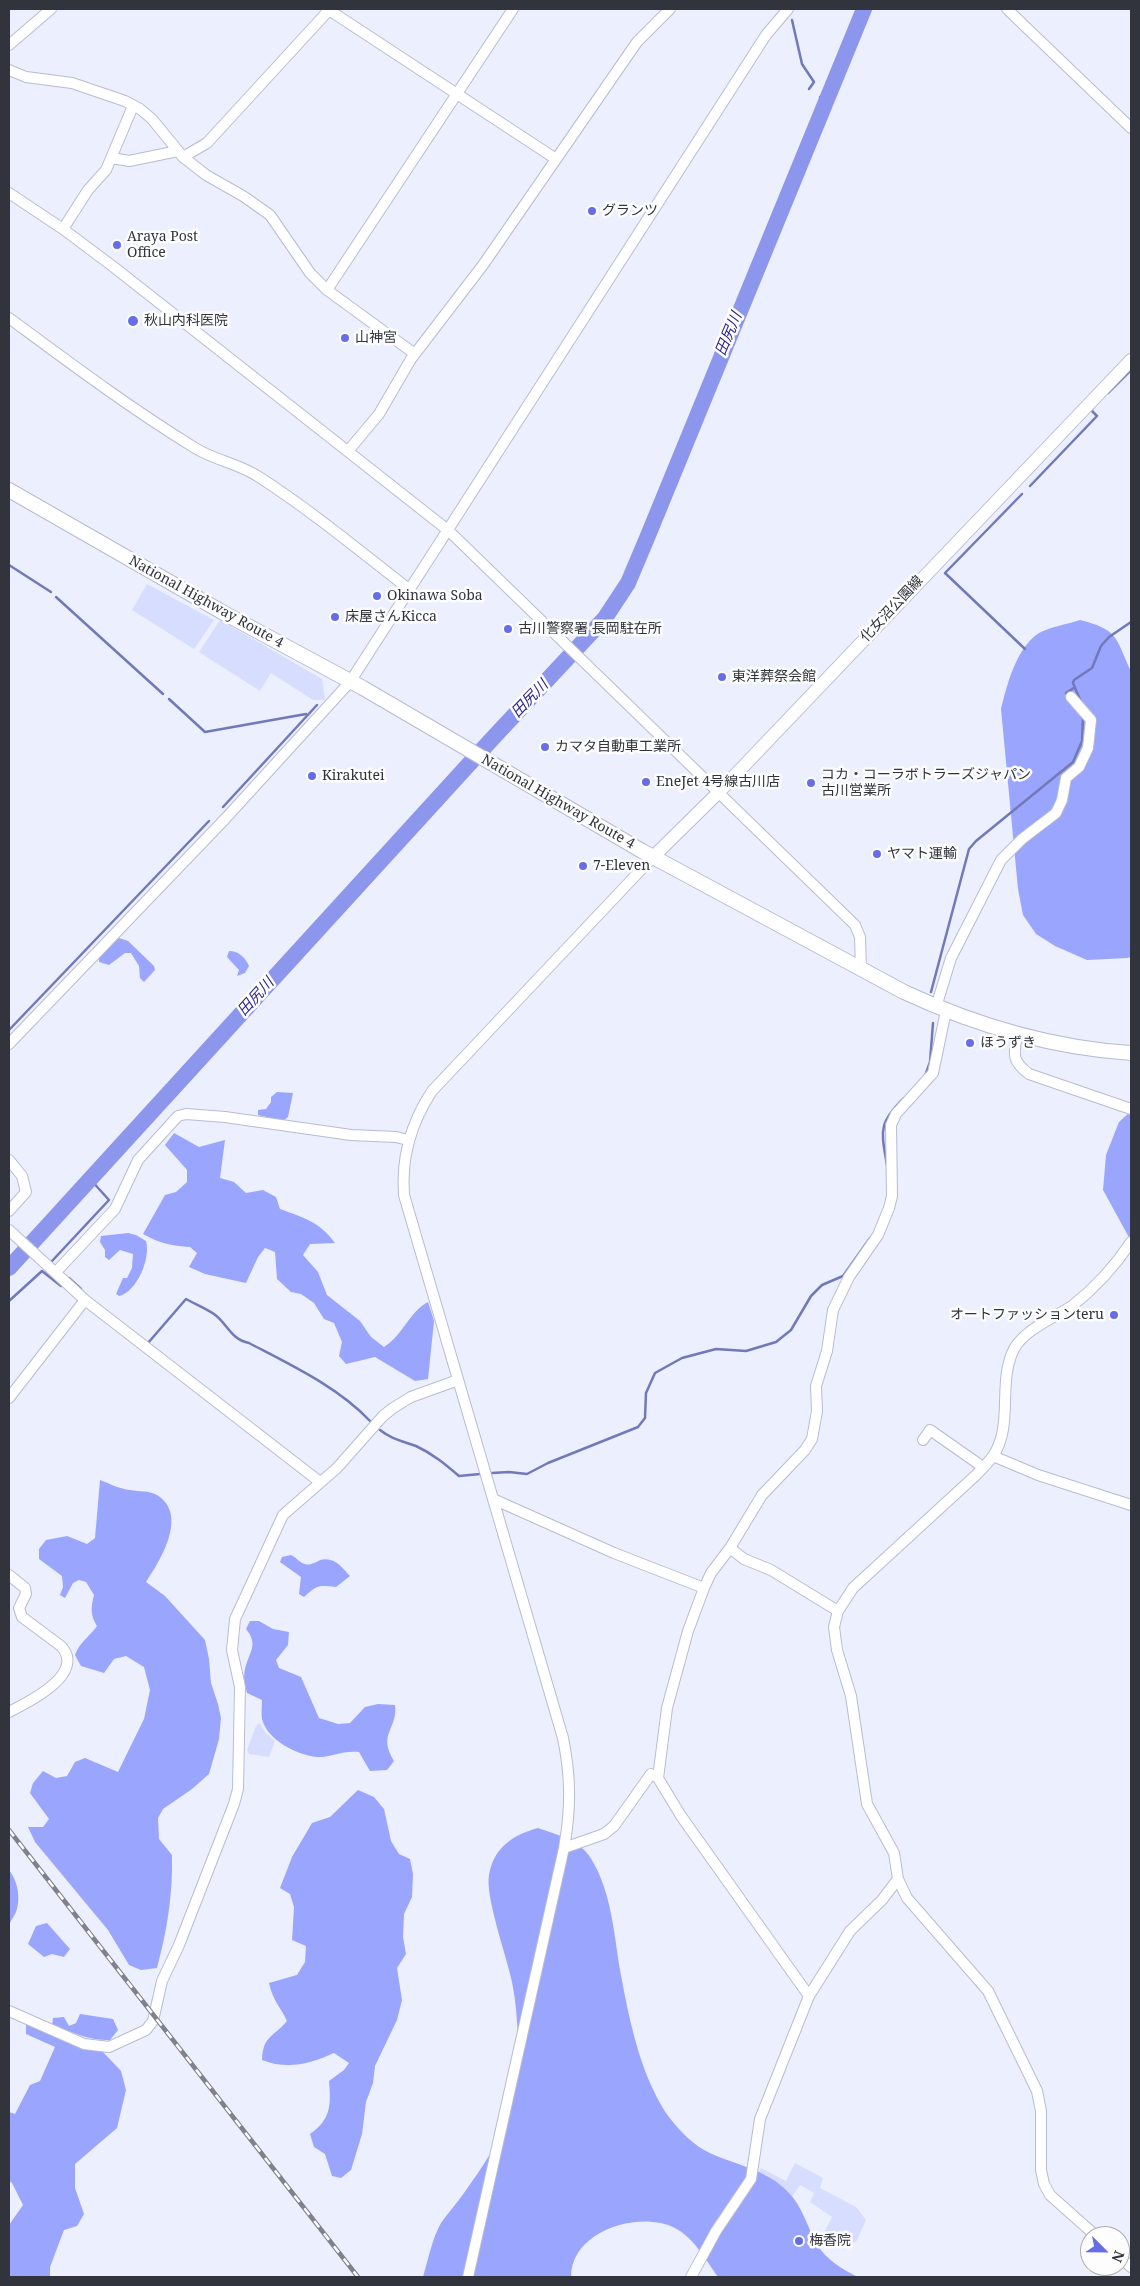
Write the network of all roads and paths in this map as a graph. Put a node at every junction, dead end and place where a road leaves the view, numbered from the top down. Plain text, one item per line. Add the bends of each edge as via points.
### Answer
1 (51, 9) edge
2 (330, 9) edge
3 (513, 9) edge
4 (670, 9) edge
5 (788, 9) edge
6 (1007, 9) edge
7 (9, 45) edge
8 (9, 70) edge
9 (457, 94) junction
10 (133, 106) junction
11 (1131, 128) edge
12 (181, 154) junction
13 (112, 158) junction
14 (556, 159) junction
15 (9, 193) edge
16 (64, 229) junction
17 (327, 290) junction
18 (9, 318) edge
19 (415, 354) junction
20 (1131, 360) edge
21 (348, 451) junction
22 (9, 490) edge
23 (449, 531) junction
24 (410, 590) junction
25 (350, 682) junction
26 (1071, 697) dead end
27 (718, 793) junction
28 (653, 857) junction
29 (861, 970) junction
30 (941, 1009) junction
31 (1017, 1033) junction
32 (9, 1044) edge
33 (1131, 1053) edge
34 (1131, 1109) edge
35 (408, 1140) junction
36 (9, 1160) edge
37 (9, 1211) edge
38 (11, 1233) edge
39 (1131, 1242) edge
40 (56, 1272) junction
41 (85, 1300) junction
42 (458, 1380) junction
43 (9, 1398) edge
44 (923, 1440) dead end
45 (994, 1456) junction
46 (983, 1467) junction
47 (320, 1482) junction
48 (493, 1499) junction
49 (1131, 1505) edge
50 (730, 1548) junction
51 (9, 1575) edge
52 (704, 1588) junction
53 (838, 1611) junction
54 (9, 1712) edge
55 (658, 1778) junction
56 (564, 1848) junction
57 (898, 1879) junction
58 (809, 1996) junction
59 (9, 2011) edge
60 (1085, 2226) edge
61 (468, 2277) edge
62 (691, 2277) edge

1 - 7 street
2 - 9 street
2 - 12 street via 207,144
3 - 9 street
4 - 14 street via 637,42
5 - 23 street via 756,52
6 - 11 street
8 - 10 street via 26,77 72,83
9 - 14 street
9 - 17 street
10 - 12 street via 152,119
10 - 13 street
12 - 13 street via 129,161
12 - 17 street via 206,175 270,215 310,273
13 - 16 street
14 - 19 street via 483,265
15 - 16 street
16 - 21 street
17 - 19 street
18 - 24 street via 153,422 214,459 229,461 258,476
19 - 21 street via 379,414
20 - 27 main road, 化女沼公園線
21 - 23 street
22 - 25 highway, National Highway Route 4
23 - 24 street
23 - 27 street
24 - 25 street
25 - 28 highway, National Highway Route 4
25 - 32 street
26 - 30 street via 1091,720 1088,748 1079,767 1066,778 1056,813 1000,860 951,958
27 - 28 main road, 化女沼公園線
27 - 29 street via 855,925 860,937
28 - 29 highway, National Highway Route 4
28 - 35 street via 432,1091
29 - 30 highway, National Highway Route 4
30 - 31 highway, National Highway Route 4
30 - 50 street via 933,1073 891,1124 892,1196 889,1208 878,1235 849,1276 833,1310 816,1386 817,1411 812,1439 762,1495
31 - 33 highway, National Highway Route 4
31 - 34 street via 1014,1057 1017,1065 1029,1074
35 - 40 street via 225,1117 178,1116 138,1160 114,1209
35 - 42 street via 402,1174 404,1195
36 - 37 street via 22,1176 26,1192
38 - 40 street
39 - 45 street via 1098,1284 1072,1306 1025,1336 1014,1348 1007,1370 1003,1433
40 - 41 street
41 - 43 street
41 - 47 street
42 - 47 street via 411,1397 393,1408
42 - 48 street
44 - 46 street via 930,1430
45 - 46 street
45 - 49 street via 1038,1475
46 - 53 street via 853,1588
47 - 59 street via 283,1515 235,1619 232,1650 240,1686 238,1789 179,1945 162,1981 153,2021 146,2030 109,2046 84,2044
48 - 52 street via 614,1553
48 - 56 street via 569,1768 571,1794
50 - 52 street
50 - 53 street
51 - 54 street via 25,1588 20,1608 22,1617 62,1646 67,1658 61,1676 44,1694
52 - 55 street via 688,1631 667,1708
53 - 57 street via 834,1627 837,1650 851,1696 868,1804 894,1853
55 - 56 street via 651,1774 647,1776 614,1826 604,1834
55 - 58 street via 681,1816
56 - 61 street
57 - 58 street via 850,1931
57 - 60 street via 907,1898 988,1991 1037,2091 1044,2184 1050,2195
58 - 62 street via 762,2111 752,2179 716,2231

